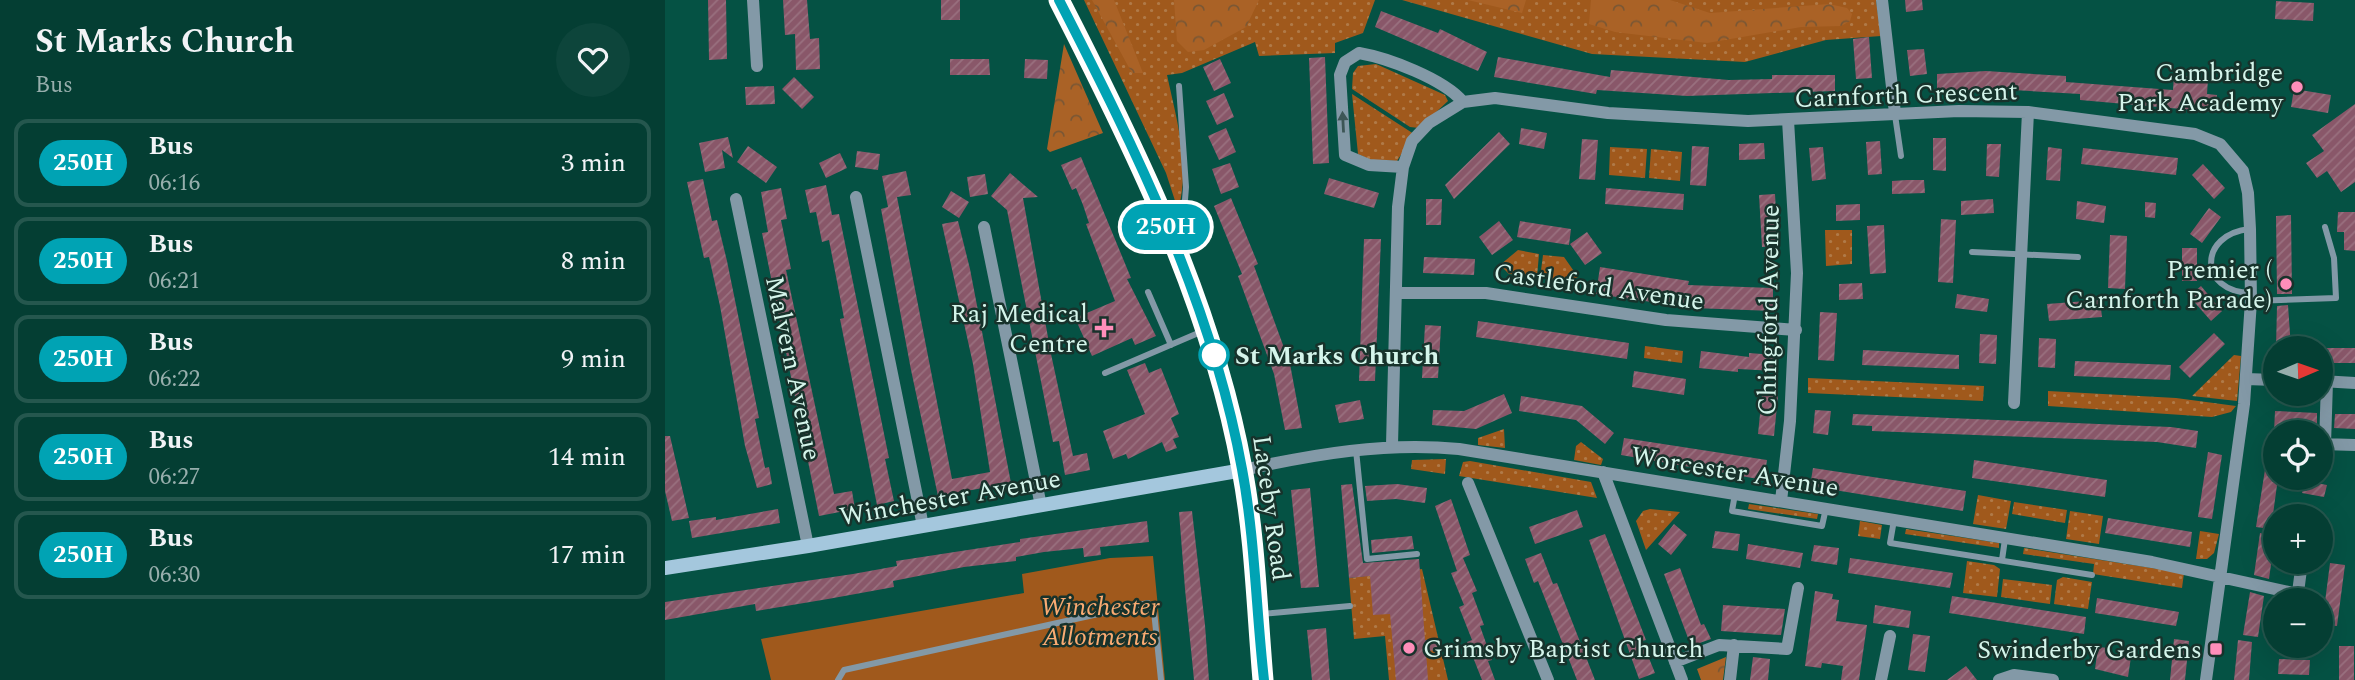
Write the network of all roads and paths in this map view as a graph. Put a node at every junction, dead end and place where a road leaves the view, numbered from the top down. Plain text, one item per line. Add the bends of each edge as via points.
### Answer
1 (753, 0) edge
2 (1059, 0) edge
3 (1882, 0) edge
4 (757, 66) dead end
5 (1178, 86) dead end
6 (1463, 102) junction
7 (2028, 112) junction
8 (1895, 113) junction
9 (1787, 120) junction
10 (1901, 156) dead end
11 (1403, 167) junction
12 (856, 197) dead end
13 (736, 198) dead end
14 (984, 227) dead end
15 (1166, 227) junction
16 (2325, 227) dead end
17 (2250, 229) junction
18 (1972, 252) dead end
19 (2021, 255) junction
20 (2078, 257) dead end
21 (1148, 292) dead end
22 (1396, 293) junction
23 (2251, 297) junction
24 (1205, 330) junction
25 (1795, 330) junction
26 (1171, 345) junction
27 (1105, 373) dead end
28 (2246, 379) junction
29 (2263, 380) edge
30 (2333, 382) edge
31 (2355, 383) edge
32 (2014, 403) dead end
33 (2333, 444) edge
34 (1392, 445) junction
35 (2355, 445) edge
36 (1356, 450) junction
37 (1243, 470) junction
38 (1602, 472) junction
39 (1468, 483) dead end
40 (1734, 494) junction
41 (1781, 501) junction
42 (1041, 506) junction
43 (1826, 508) junction
44 (1894, 520) junction
45 (923, 526) junction
46 (2005, 539) junction
47 (808, 546) junction
48 (1417, 554) dead end
49 (2002, 560) junction
50 (665, 568) edge
51 (2092, 575) dead end
52 (2219, 576) junction
53 (1798, 587) dead end
54 (2264, 588) edge
55 (1350, 606) dead end
56 (1257, 614) junction
57 (1890, 636) dead end
58 (1734, 645) junction
59 (1675, 662) junction
60 (838, 680) edge
61 (1161, 680) edge
62 (1263, 680) edge
63 (1548, 680) edge
64 (1682, 680) edge
65 (1730, 680) edge
66 (1881, 680) edge
67 (1999, 680) edge
68 (2053, 680) edge
69 (2206, 680) edge

1 - 4 street
2 - 15 highway, Laceby Road
3 - 8 street
5 - 15 lane via 1187,187 1180,212
6 - 9 street, Carnforth Crescent via 1495,97 1608,113
6 - 11 street, Carnforth Crescent via 1429,123 1412,141
11 -> 6 street via 1369,165 1345,155 1341,75 1345,62 1359,53 1383,57 1453,91
7 - 8 street, Carnforth Crescent
7 - 17 street, Carnforth Crescent via 2186,133 2220,144 2243,171
7 - 19 street
8 - 9 street, Carnforth Crescent
8 - 10 lane
9 - 25 street, Chingford Avenue via 1795,222
11 - 22 street, Carnforth Crescent
12 - 45 street
13 - 47 street, Malvern Avenue
14 - 42 street
15 - 24 highway, Laceby Road
16 - 23 lane via 2334,258 2336,298
17 - 23 street, Carnforth Crescent
17 - 23 lane via 2223,237 2216,245 2211,267 2224,288
18 - 19 lane
19 - 20 lane
19 - 32 street
21 - 26 lane
22 - 25 street, Castleford Avenue via 1486,293 1666,320
22 - 34 street, Carnforth Crescent
23 - 28 street, Carnforth Crescent
24 - 26 lane
24 - 37 highway, Laceby Road
25 - 41 street, Chingford Avenue
26 - 27 lane
28 - 29 street
28 - 52 street, Carnforth Crescent
30 - 31 street
33 - 35 street
34 - 36 street, Worcester Avenue
34 - 38 street, Worcester Avenue via 1469,451
36 - 37 street, Worcester Avenue
36 - 48 lane via 1367,559
37 - 42 street, Winchester Avenue
37 - 56 highway, Laceby Road
38 - 40 street, Worcester Avenue
38 - 59 street
39 - 63 street
40 - 41 street, Worcester Avenue
40 - 43 lane via 1732,511 1822,526
41 - 43 street, Worcester Avenue
42 - 45 street, Winchester Avenue
43 - 44 street, Worcester Avenue
44 - 46 street, Worcester Avenue
44 - 49 lane via 1890,543
45 - 47 street, Winchester Avenue
46 - 49 lane
46 - 52 street, Worcester Avenue
47 - 50 street, Winchester Avenue
49 - 51 lane
52 - 54 street
52 - 69 street, Carnforth Crescent
53 - 58 street via 1787,649
55 - 56 lane
56 - 62 highway, Laceby Road
57 - 66 street
58 - 59 street via 1719,645
58 - 65 street
59 - 64 street
60 - 61 lane via 844,670 897,656 1148,603 1154,611
67 - 68 street via 2014,675

